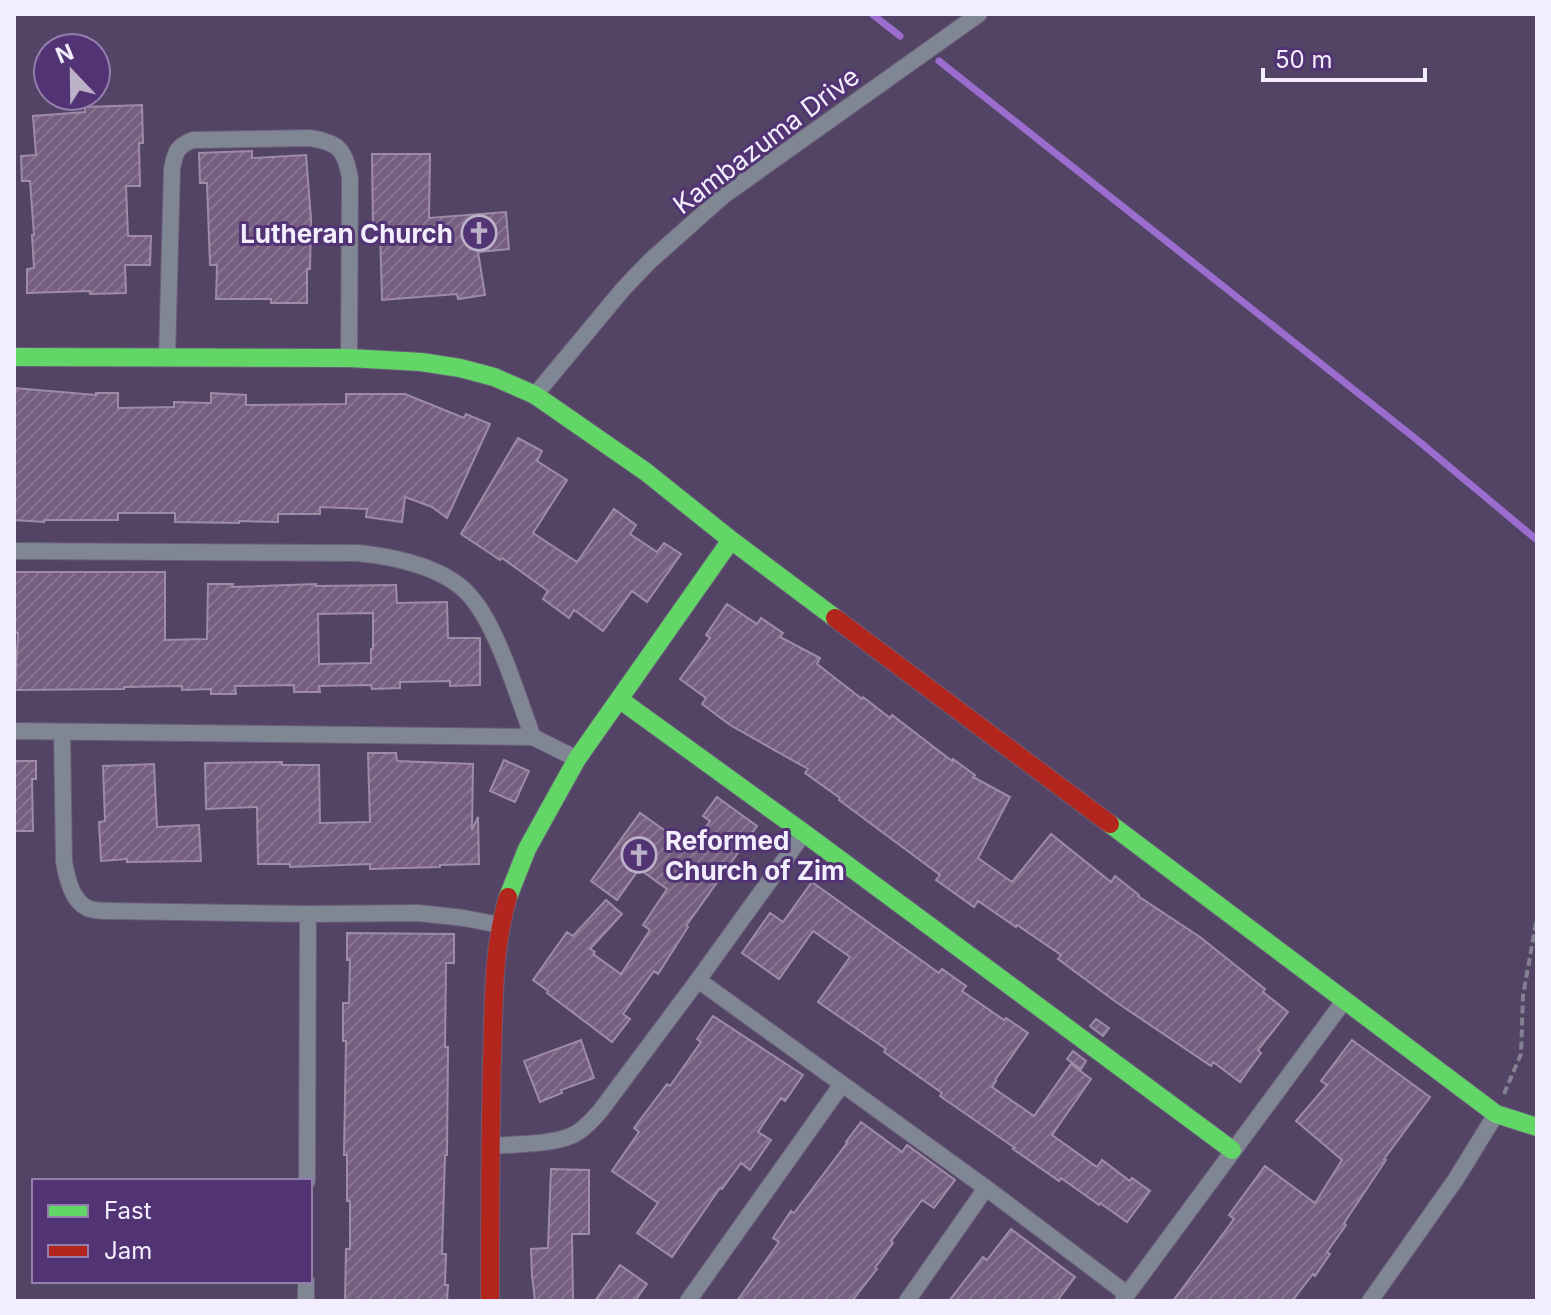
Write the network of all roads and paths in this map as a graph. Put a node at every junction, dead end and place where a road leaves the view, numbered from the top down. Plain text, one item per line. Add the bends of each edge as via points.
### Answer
1 (979, 14) edge
2 (14, 357) edge
3 (167, 358) junction
4 (349, 358) junction
5 (535, 395) junction
6 (731, 540) junction
7 (14, 551) edge
8 (619, 699) junction
9 (14, 731) edge
10 (62, 732) junction
11 (533, 737) junction
12 (577, 759) junction
13 (804, 833) junction
14 (308, 914) junction
15 (1537, 917) edge
16 (500, 925) junction
17 (698, 980) junction
18 (1344, 1001) junction
19 (842, 1084) junction
20 (1496, 1114) junction
21 (1537, 1127) edge
22 (490, 1146) junction
23 (1232, 1150) junction
24 (307, 1179) edge
25 (986, 1188) junction
26 (1124, 1297) edge
27 (490, 1301) edge
28 (688, 1301) edge
29 (907, 1301) edge
30 (1370, 1301) edge

1 - 5 street, Kambazuma Drive via 723,196 624,288
2 - 3 street
3 - 4 street
3 - 4 street via 172,169 181,145 193,140 309,138 338,147 350,178
4 - 5 street via 460,368
5 - 6 street via 646,472
6 - 8 street
6 - 18 street
7 - 11 street via 358,553 418,565 449,579 484,615
8 - 12 street
8 - 13 street
9 - 10 street
10 - 11 street
10 - 14 street via 64,862 67,880 87,908
11 - 12 street
12 - 16 street via 527,849
13 - 17 street
13 - 23 street
14 - 16 street via 439,914
14 - 24 street
15 - 20 path via 1523,996 1521,1054
16 - 22 street
17 - 19 street
17 - 22 street via 586,1126 555,1140
18 - 20 street
18 - 23 street
19 - 25 street
19 - 28 street
20 - 21 street
20 - 30 street
22 - 27 street
23 - 26 street
25 - 26 street
25 - 29 street

